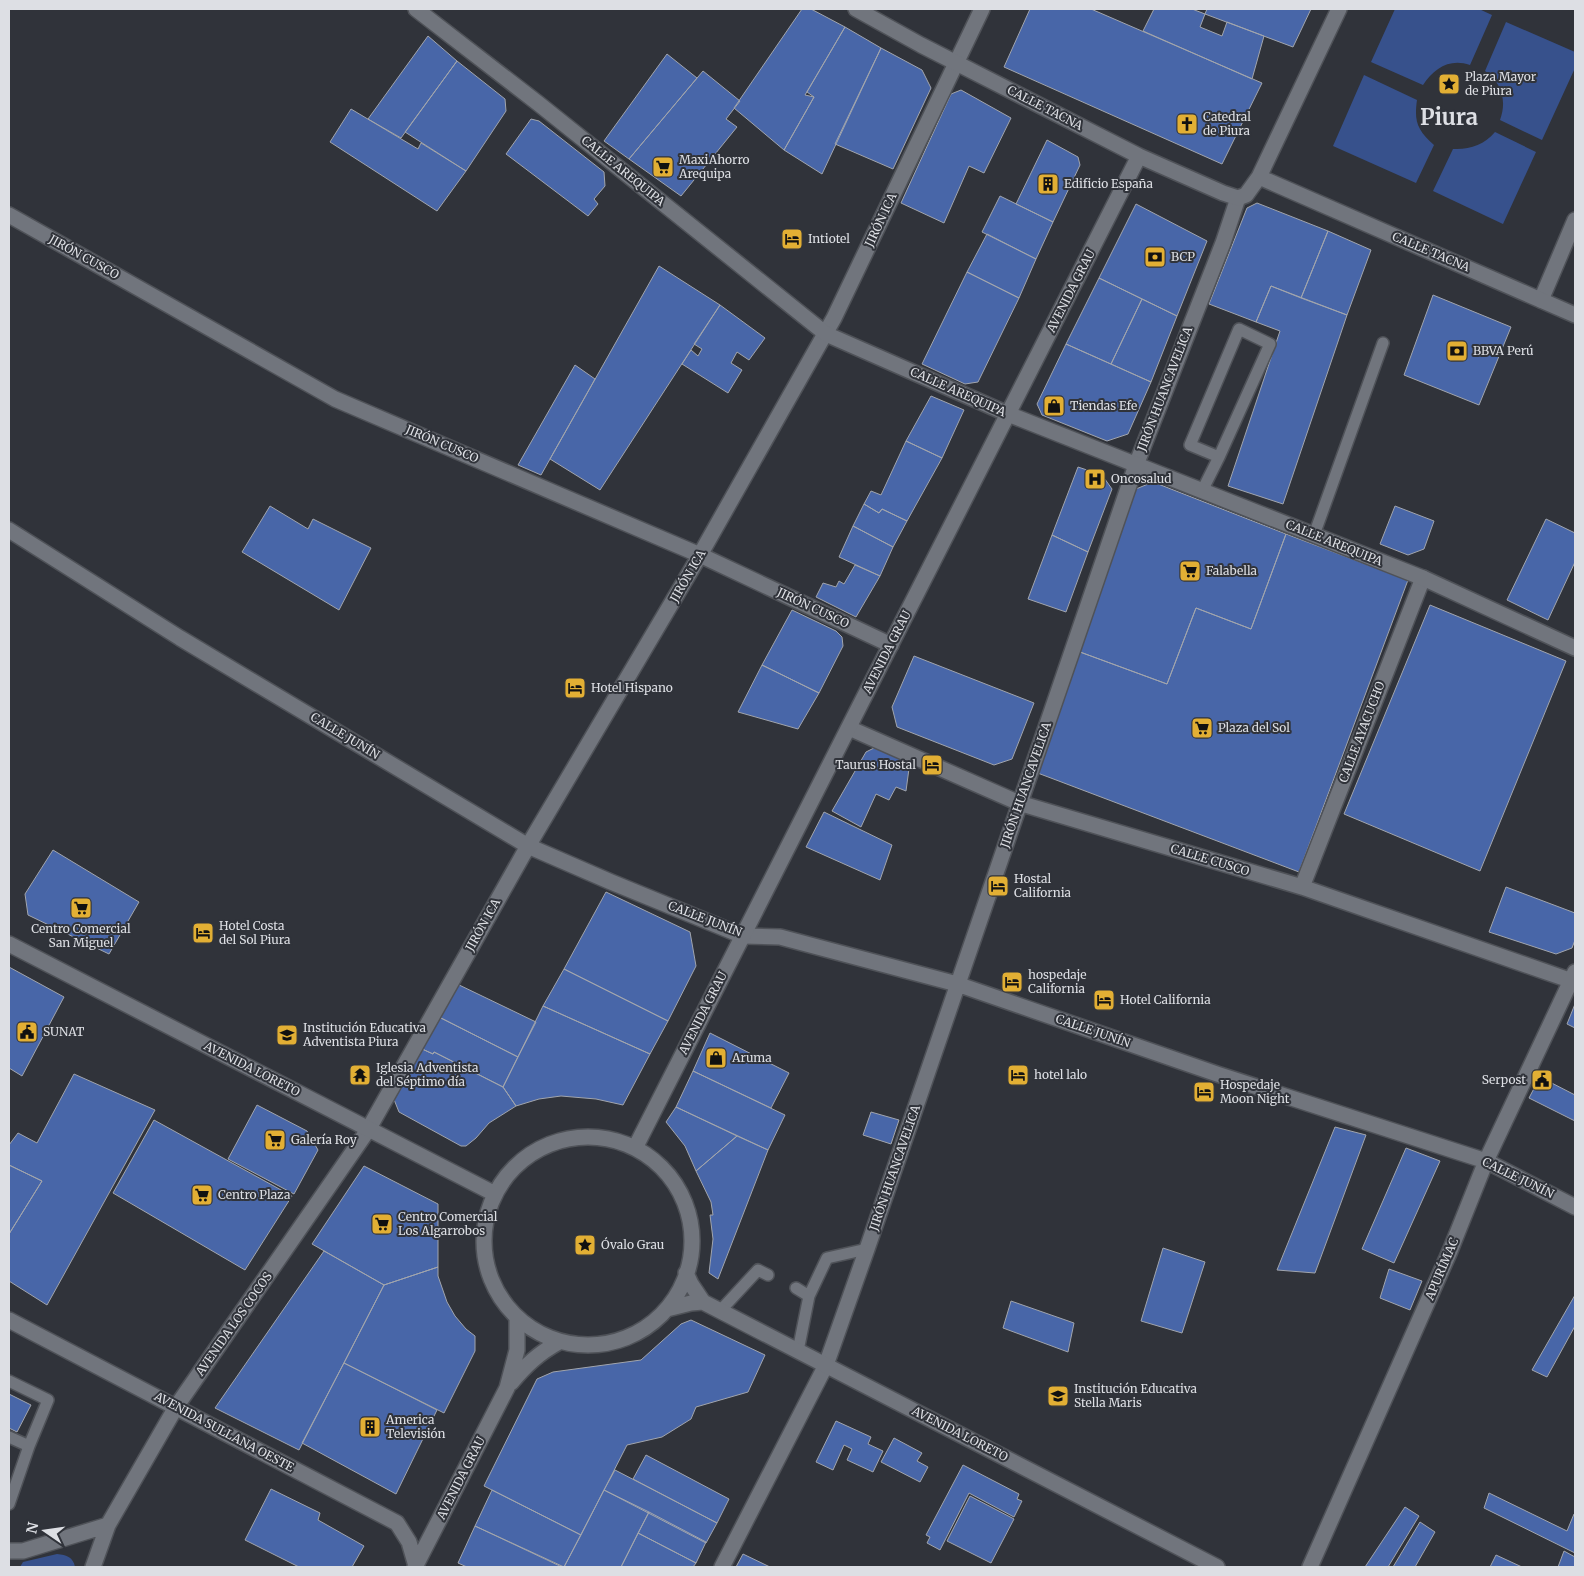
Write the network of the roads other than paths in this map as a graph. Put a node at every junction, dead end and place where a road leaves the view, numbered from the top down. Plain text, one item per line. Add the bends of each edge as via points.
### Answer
1 (416, 9) edge
2 (856, 9) edge
3 (982, 9) edge
4 (1339, 9) edge
5 (956, 62) junction
6 (1139, 156) junction
7 (1259, 177) junction
8 (1238, 198) junction
9 (9, 215) edge
10 (1575, 220) edge
11 (1541, 300) junction
12 (1575, 315) edge
13 (826, 334) junction
14 (1383, 343) dead end
15 (1008, 414) junction
16 (1219, 457) junction
17 (1136, 465) junction
18 (1202, 491) junction
19 (9, 530) edge
20 (1314, 535) junction
21 (700, 555) junction
22 (1423, 578) junction
23 (891, 644) junction
24 (1575, 648) edge
25 (849, 728) junction
26 (1019, 803) junction
27 (528, 846) junction
28 (1302, 887) junction
29 (743, 936) junction
30 (9, 944) edge
31 (1574, 978) edge
32 (957, 984) junction
33 (368, 1130) junction
34 (635, 1148) junction
35 (1486, 1161) junction
36 (495, 1194) junction
37 (1575, 1207) edge
38 (867, 1249) junction
39 (686, 1274) junction
40 (768, 1275) dead end
41 (796, 1288) dead end
42 (810, 1296) junction
43 (703, 1302) junction
44 (667, 1309) junction
45 (720, 1311) junction
46 (517, 1318) junction
47 (9, 1320) edge
48 (559, 1342) junction
49 (798, 1351) junction
50 (826, 1365) junction
51 (9, 1381) edge
52 (507, 1388) junction
53 (176, 1407) junction
54 (9, 1437) edge
55 (29, 1446) junction
56 (11, 1491) edge
57 (9, 1504) edge
58 (108, 1525) junction
59 (9, 1551) edge
60 (93, 1567) edge
61 (416, 1567) edge
62 (722, 1567) edge
63 (1217, 1567) edge
64 (1310, 1567) edge

1 - 13 street, CALLE AREQUIPA
2 - 5 street, CALLE TACNA
3 - 5 street, JIRÓN ICA
4 - 7 street, JIRÓN HUANCAVELICA
5 - 6 street, CALLE TACNA
5 - 13 street, JIRÓN ICA
6 - 8 street, CALLE TACNA
6 - 15 street, AVENIDA GRAU
7 - 8 street, JIRÓN HUANCAVELICA via 1246,196
7 - 11 street, CALLE TACNA
8 - 17 street, JIRÓN HUANCAVELICA
9 - 21 street, JIRÓN CUSCO via 335,399
10 - 11 street
11 - 12 street, CALLE TACNA
13 - 15 street, CALLE AREQUIPA
13 - 21 street, JIRÓN ICA
14 - 20 lane
15 - 17 street, CALLE AREQUIPA
15 - 23 street, AVENIDA GRAU
16 - 16 lane via 1270,344 1238,329 1190,445
16 - 18 lane
17 - 18 street, CALLE AREQUIPA
17 - 26 street, JIRÓN HUANCAVELICA
18 - 20 street, CALLE AREQUIPA
19 - 27 street, CALLE JUNÍN via 180,638
20 - 22 street, CALLE AREQUIPA
21 - 23 street, JIRÓN CUSCO
21 - 27 street, JIRÓN ICA
22 - 24 street, CALLE AREQUIPA
22 - 28 street, CALLE AYACUCHO
23 - 25 street, AVENIDA GRAU
25 - 26 street, CALLE CUSCO
25 - 29 street, AVENIDA GRAU
26 - 28 street, CALLE CUSCO
26 - 32 street, JIRÓN HUANCAVELICA
27 - 29 street, CALLE JUNÍN
27 - 33 street, JIRÓN ICA
28 - 31 street, CALLE CUSCO
29 - 32 street, CALLE JUNÍN via 780,937
29 - 34 street, AVENIDA GRAU
30 - 33 street, AVENIDA LORETO
31 - 35 street, APURÍMAC
32 - 35 street, CALLE JUNÍN via 1217,1074
32 - 38 street, JIRÓN HUANCAVELICA
33 - 36 street, AVENIDA LORETO
33 - 53 street, AVENIDA LOS COCOS
34 - 36 street via 604,1138 564,1140 541,1148 514,1167
34 - 39 street via 659,1165 681,1197 688,1215 692,1244
35 - 37 street, CALLE JUNÍN
35 - 64 street, APURÍMAC via 1450,1252
36 - 46 street via 486,1219 484,1246 488,1272 500,1297
38 - 42 lane via 827,1258
38 - 50 street, JIRÓN HUANCAVELICA
39 - 43 street, AVENIDA LORETO
39 - 44 street
40 - 45 lane via 758,1270
41 - 42 lane
42 - 49 lane
43 - 44 street
43 - 45 street, AVENIDA LORETO
44 - 48 street via 629,1337 606,1344
45 - 49 street, AVENIDA LORETO
46 - 48 street
46 - 52 street, AVENIDA GRAU via 517,1350
47 - 53 street, AVENIDA SULLANA OESTE
48 - 52 street, AVENIDA GRAU via 530,1361
49 - 50 street, AVENIDA LORETO
50 - 62 street, JIRÓN HUANCAVELICA
50 - 63 street, AVENIDA LORETO
51 - 55 lane via 48,1400
52 - 61 street, AVENIDA GRAU
53 - 58 street, AVENIDA LOS COCOS
53 - 61 street, AVENIDA SULLANA OESTE via 397,1523 409,1542
54 - 55 lane
55 - 56 lane
56 - 57 lane
58 - 59 street via 23,1550
58 - 60 street, AVENIDA LOS COCOS

